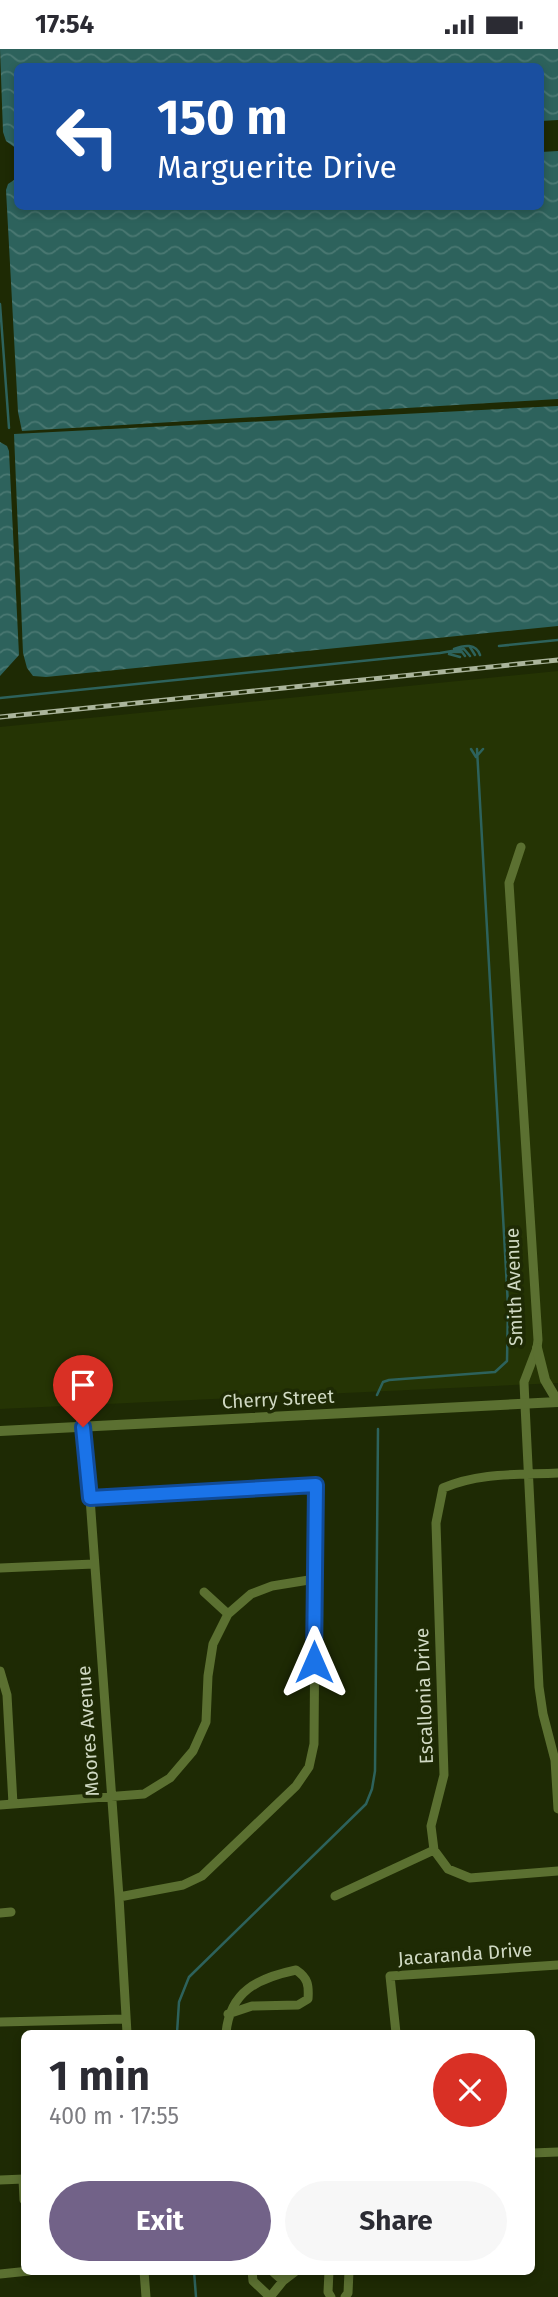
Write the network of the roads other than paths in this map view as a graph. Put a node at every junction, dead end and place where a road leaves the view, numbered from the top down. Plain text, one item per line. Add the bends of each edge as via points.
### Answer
1 (520, 847) dead end
2 (537, 1348) junction
3 (558, 1402) edge
4 (525, 1405) junction
5 (83, 1427) junction
6 (0, 1431) edge
7 (558, 1473) edge
8 (528, 1474) junction
9 (90, 1498) junction
10 (94, 1564) junction
11 (0, 1568) edge
12 (315, 1579) junction
13 (204, 1592) dead end
14 (228, 1614) junction
15 (0, 1671) edge
16 (110, 1797) junction
17 (13, 1804) junction
18 (0, 1805) edge
19 (558, 1809) edge
20 (434, 1850) junction
21 (558, 1871) edge
22 (335, 1896) dead end
23 (119, 1897) junction
24 (11, 1912) dead end
25 (0, 1913) edge
26 (558, 1965) edge
27 (228, 2014) junction
28 (125, 2019) junction
29 (0, 2022) edge
30 (127, 2030) edge
31 (226, 2030) edge
32 (396, 2030) edge
33 (558, 2152) edge
34 (535, 2153) edge
35 (21, 2179) edge
36 (0, 2180) edge
37 (21, 2272) edge
38 (0, 2274) edge
39 (144, 2275) edge
40 (252, 2275) edge
41 (276, 2275) edge
42 (291, 2275) edge
43 (330, 2275) edge
44 (349, 2275) edge
45 (283, 2281) junction
46 (146, 2297) edge
47 (270, 2297) edge
48 (331, 2297) edge
49 (345, 2297) edge

1 - 2 street, Smith Avenue via 509,883
2 - 3 street via 545,1380
2 - 4 street, Smith Avenue via 524,1383
3 - 4 street, Cherry Street
4 - 5 street, Cherry Street
4 - 8 street, Smith Avenue
5 - 6 street, Cherry Street
5 - 9 street, Moores Avenue
7 - 8 street
8 - 19 street, Smith Avenue via 539,1687 555,1760
8 - 20 street, Escallonia Drive via 483,1476 443,1488 436,1523 444,1775 432,1826
9 - 10 street, Moores Avenue
9 - 12 street via 316,1485
10 - 11 street
10 - 16 street, Moores Avenue
12 - 14 street via 251,1594
12 - 23 street via 314,1744 309,1767 296,1786 202,1876 183,1885
13 - 14 street
14 - 16 street via 213,1644 206,1722 193,1751 170,1778 144,1794
15 - 17 street via 7,1695
16 - 17 street
16 - 23 street, Moores Avenue
17 - 18 street
20 - 21 street via 448,1869 470,1878
20 - 22 street
23 - 28 street, Moores Avenue
24 - 25 street
26 - 32 street, Jacaranda Drive via 390,1976
27 - 27 street via 252,2006 298,2005 307,1999 305,1976 296,1970 269,1975 245,1989
27 - 31 street
28 - 29 street via 25,2027
28 - 30 street, Moores Avenue
33 - 34 street
35 - 36 street
37 - 38 street
39 - 46 street
40 - 47 street
41 - 45 street
42 - 45 street
43 - 48 street
44 - 49 street
45 - 47 street

